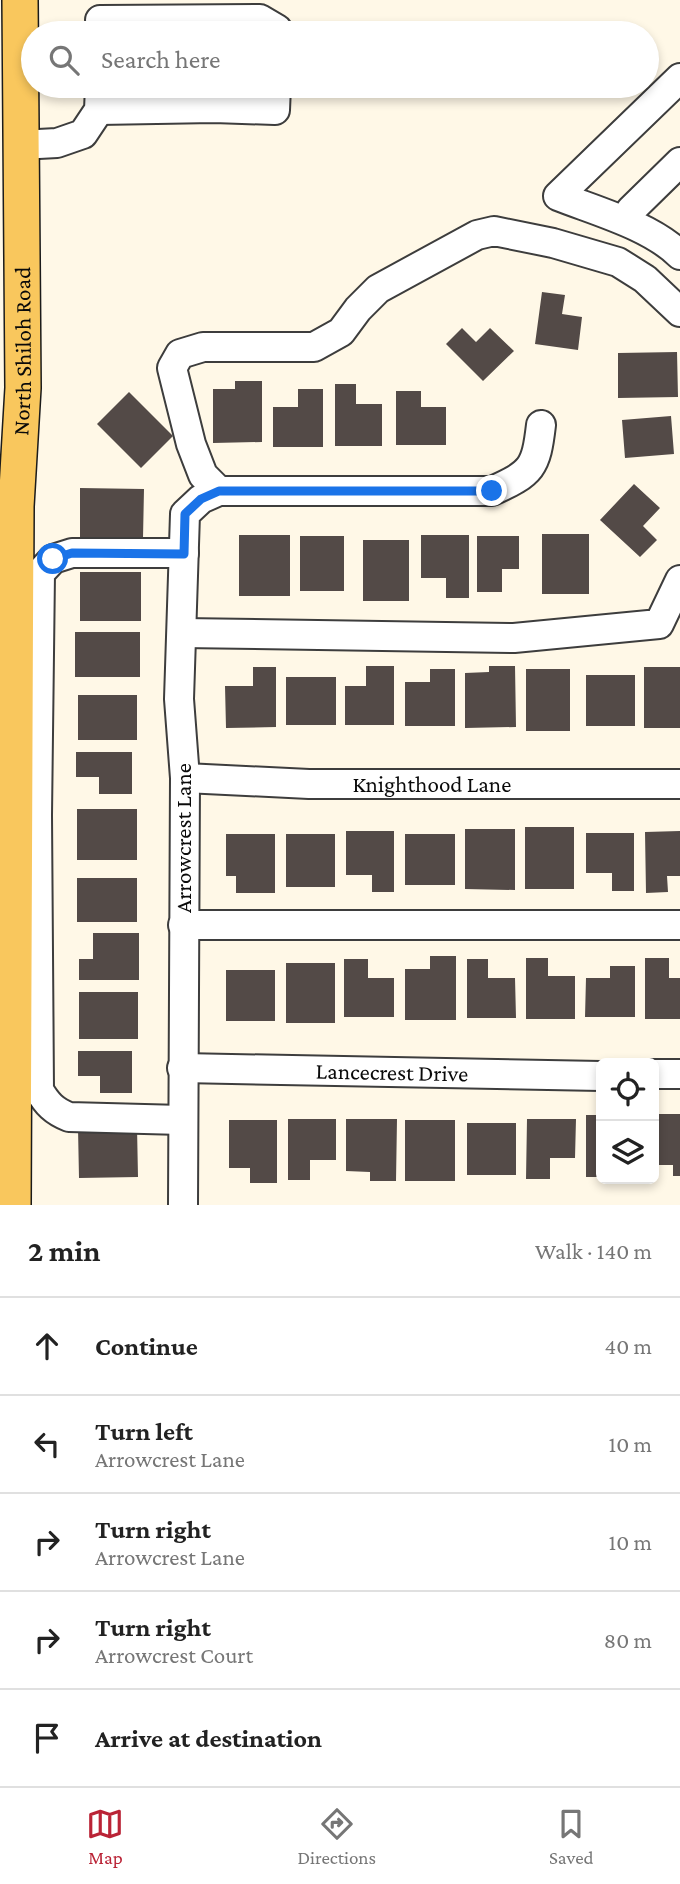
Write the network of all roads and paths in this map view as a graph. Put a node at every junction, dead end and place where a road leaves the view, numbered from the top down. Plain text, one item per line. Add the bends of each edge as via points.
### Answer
1 (20, 0) edge
2 (100, 18) edge
3 (133, 21) edge
4 (183, 21) edge
5 (263, 21) edge
6 (680, 78) edge
7 (99, 98) edge
8 (231, 98) edge
9 (276, 98) edge
10 (214, 108) junction
11 (10, 145) edge
12 (680, 162) edge
13 (631, 210) dead end
14 (677, 245) edge
15 (680, 312) edge
16 (541, 425) dead end
17 (219, 491) junction
18 (184, 554) junction
19 (680, 580) edge
20 (669, 627) edge
21 (181, 633) junction
22 (8, 666) edge
23 (185, 778) junction
24 (680, 784) edge
25 (183, 925) junction
26 (680, 925) edge
27 (182, 1068) junction
28 (659, 1074) edge
29 (680, 1074) edge
30 (596, 1076) edge
31 (182, 1121) junction
32 (13, 1205) edge
33 (183, 1205) edge

1 - 11 main road, North Shiloh Road
2 - 3 street
4 - 5 street
6 - 14 street via 558,196
7 - 10 street
7 - 11 street via 83,134 57,143
8 - 10 street
9 - 10 street via 275,110
11 - 22 main road, North Shiloh Road via 23,388
12 - 13 street
15 - 17 street via 645,279 618,262 494,231 477,234 378,289 341,332 314,347 203,347 180,355 172,368 191,444 203,475
16 - 17 street via 537,457 521,478 492,491
17 - 18 street, Arrowcrest Lane via 185,514
18 - 21 street, Arrowcrest Lane
18 - 31 street via 72,553 53,559 40,573 37,815 39,1090 45,1102 69,1117
19 - 20 street
20 - 21 street via 514,638
21 - 23 street, Arrowcrest Lane via 179,699
22 - 32 main road, North Shiloh Road
23 - 24 street, Knighthood Lane via 309,784
23 - 25 street, Arrowcrest Lane
25 - 26 street
25 - 27 street, Arrowcrest Lane
27 - 30 street, Lancecrest Drive
27 - 31 street, Arrowcrest Lane
28 - 29 street
31 - 33 street, Arrowcrest Lane

